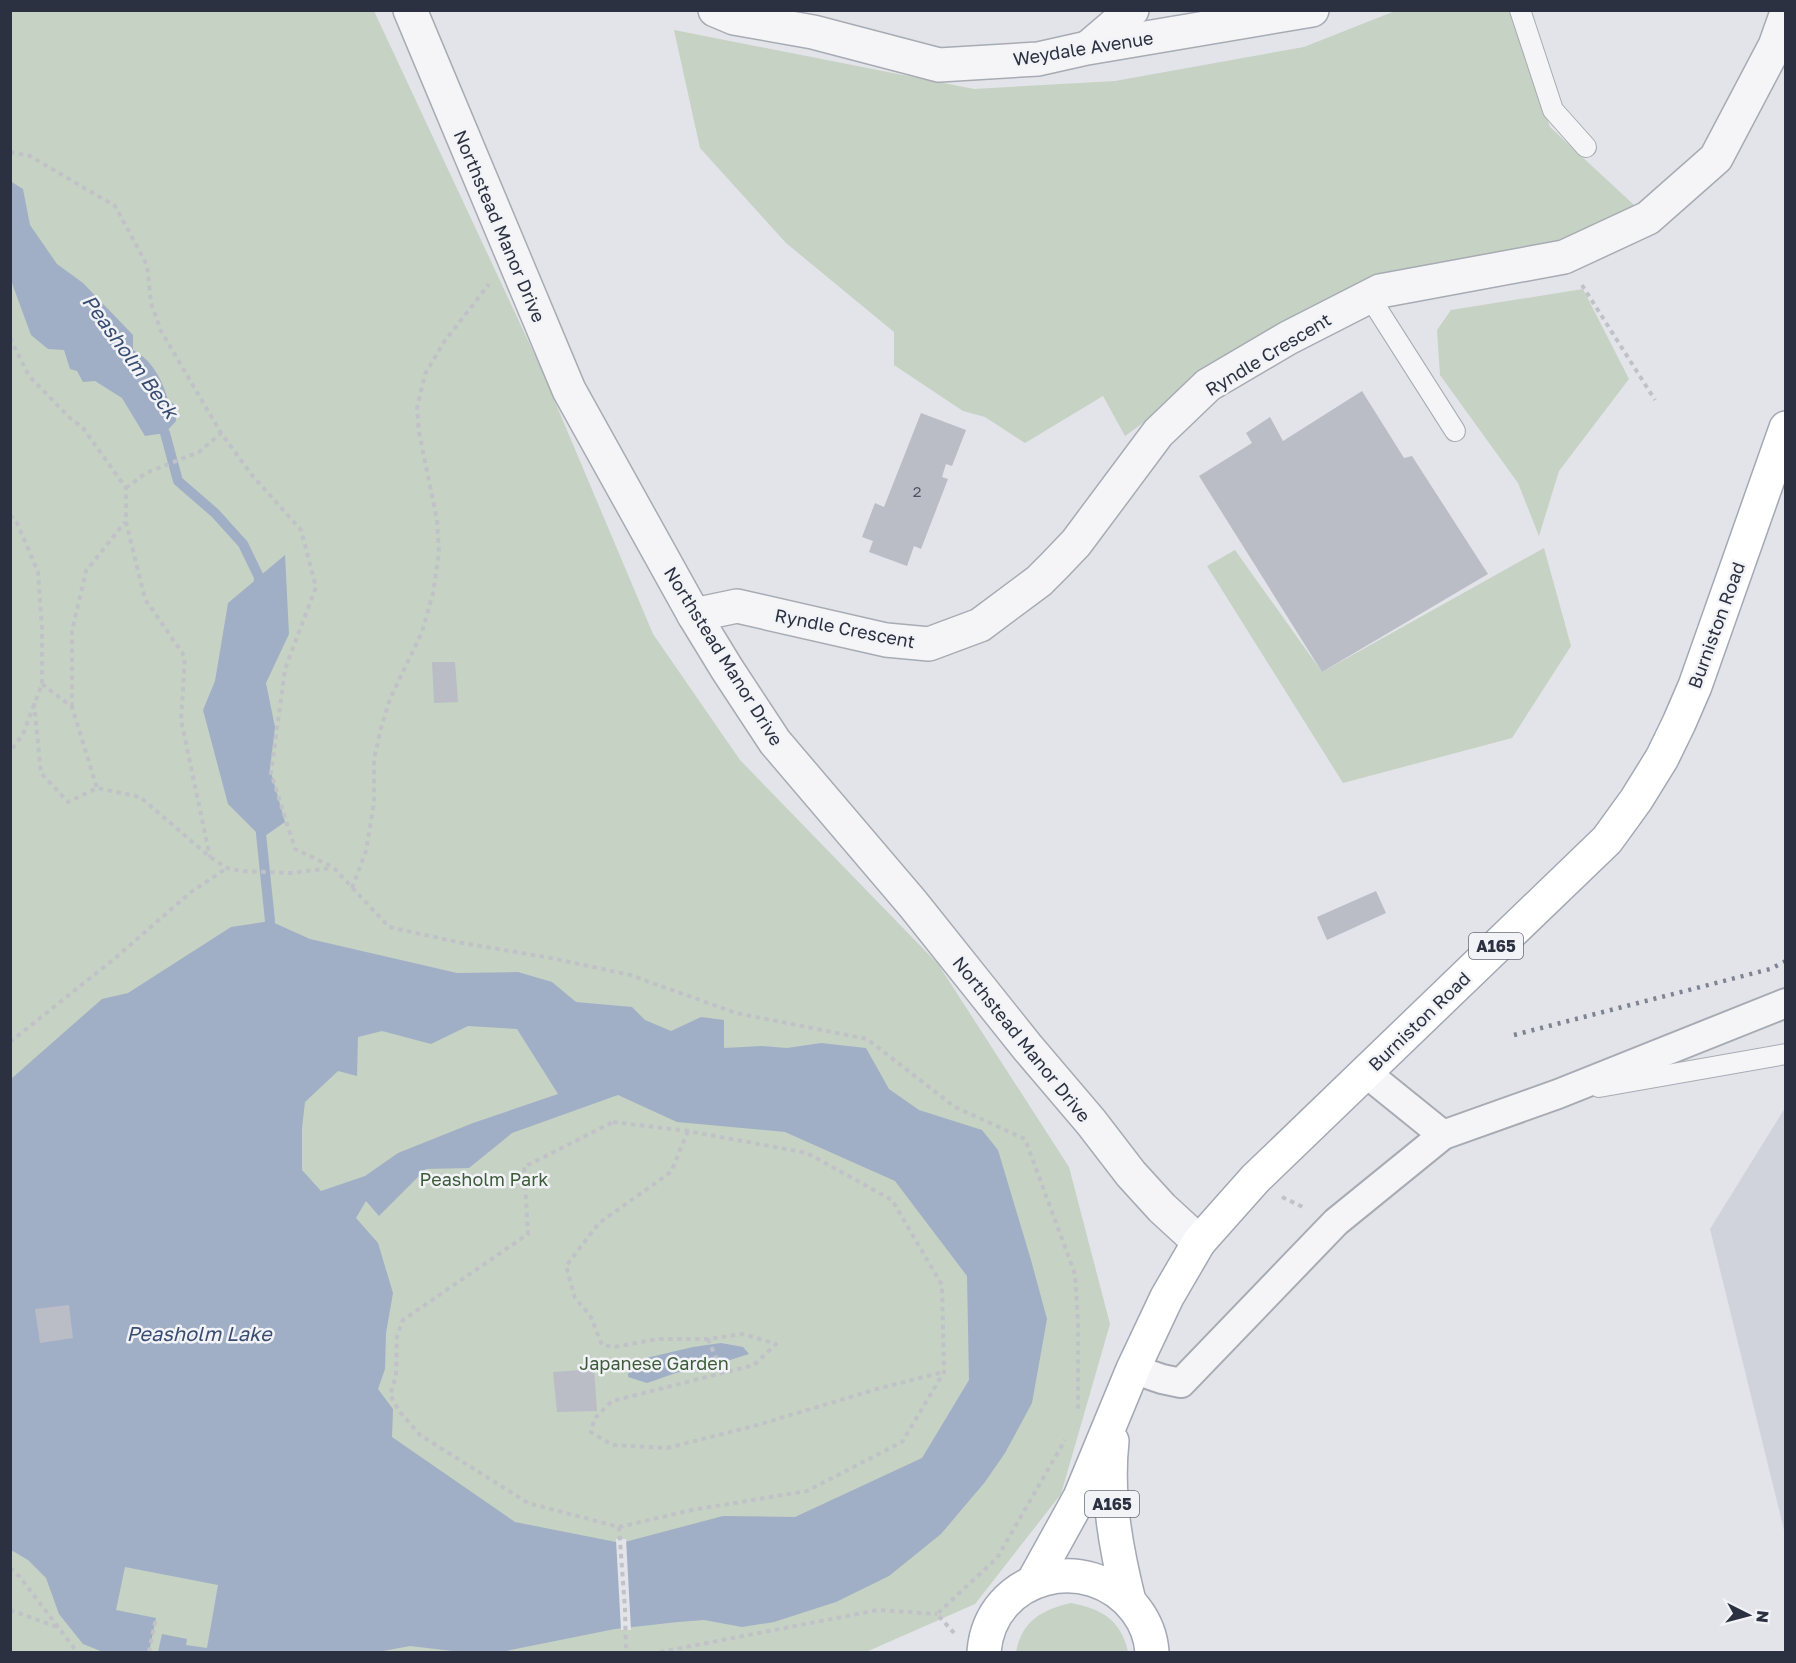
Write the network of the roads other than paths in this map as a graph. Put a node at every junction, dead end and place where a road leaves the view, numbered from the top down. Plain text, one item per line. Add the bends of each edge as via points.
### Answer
1 (410, 10) edge
2 (715, 10) edge
3 (1132, 10) edge
4 (1520, 10) edge
5 (1310, 11) edge
6 (1785, 15) edge
7 (1087, 48) junction
8 (1586, 147) dead end
9 (1369, 296) junction
10 (1785, 428) edge
11 (1455, 431) dead end
12 (694, 615) junction
13 (1785, 1003) edge
14 (1785, 1054) edge
15 (1365, 1072) junction
16 (1558, 1094) junction
17 (1443, 1135) junction
18 (1199, 1242) junction
19 (1133, 1368) junction
20 (1116, 1407) junction
21 (1033, 1582) junction
22 (1129, 1601) junction
23 (975, 1649) edge
24 (1152, 1653) edge

1 - 12 street, Northstead Manor Drive via 569,390
2 - 7 street, Weydale Avenue via 734,18 813,32 939,65 1038,59
3 - 7 street
4 - 8 lane via 1553,110
5 - 7 street, Weydale Avenue
6 - 9 street, Ryndle Crescent via 1775,46 1716,158 1648,218 1564,257
9 - 11 lane
9 - 12 street, Ryndle Crescent via 1208,385 1158,434 1076,543 1039,581 980,625 928,644 886,640 737,606
10 - 15 main road, Burniston Road / A165 via 1695,686 1662,758 1636,800 1607,840
12 - 18 street, Northstead Manor Drive via 775,742 913,904 1131,1174
13 - 16 street
14 - 16 lane
15 - 17 street
15 - 18 main road, Burniston Road / A165 via 1255,1179
16 - 17 street
17 - 19 street via 1336,1222 1181,1383
18 - 19 main road, Burniston Road / A165
19 - 20 main road, Burniston Road / A165
20 - 21 main road, Burniston Road / A165 via 1080,1497
20 - 22 main road, Burniston Road / A165 via 1111,1495 1119,1563
21 - 22 main road, A165 via 1067,1575 1084,1577 1101,1582
21 - 23 main road, A165 via 1007,1601
22 - 24 main road, A165 via 1147,1630

